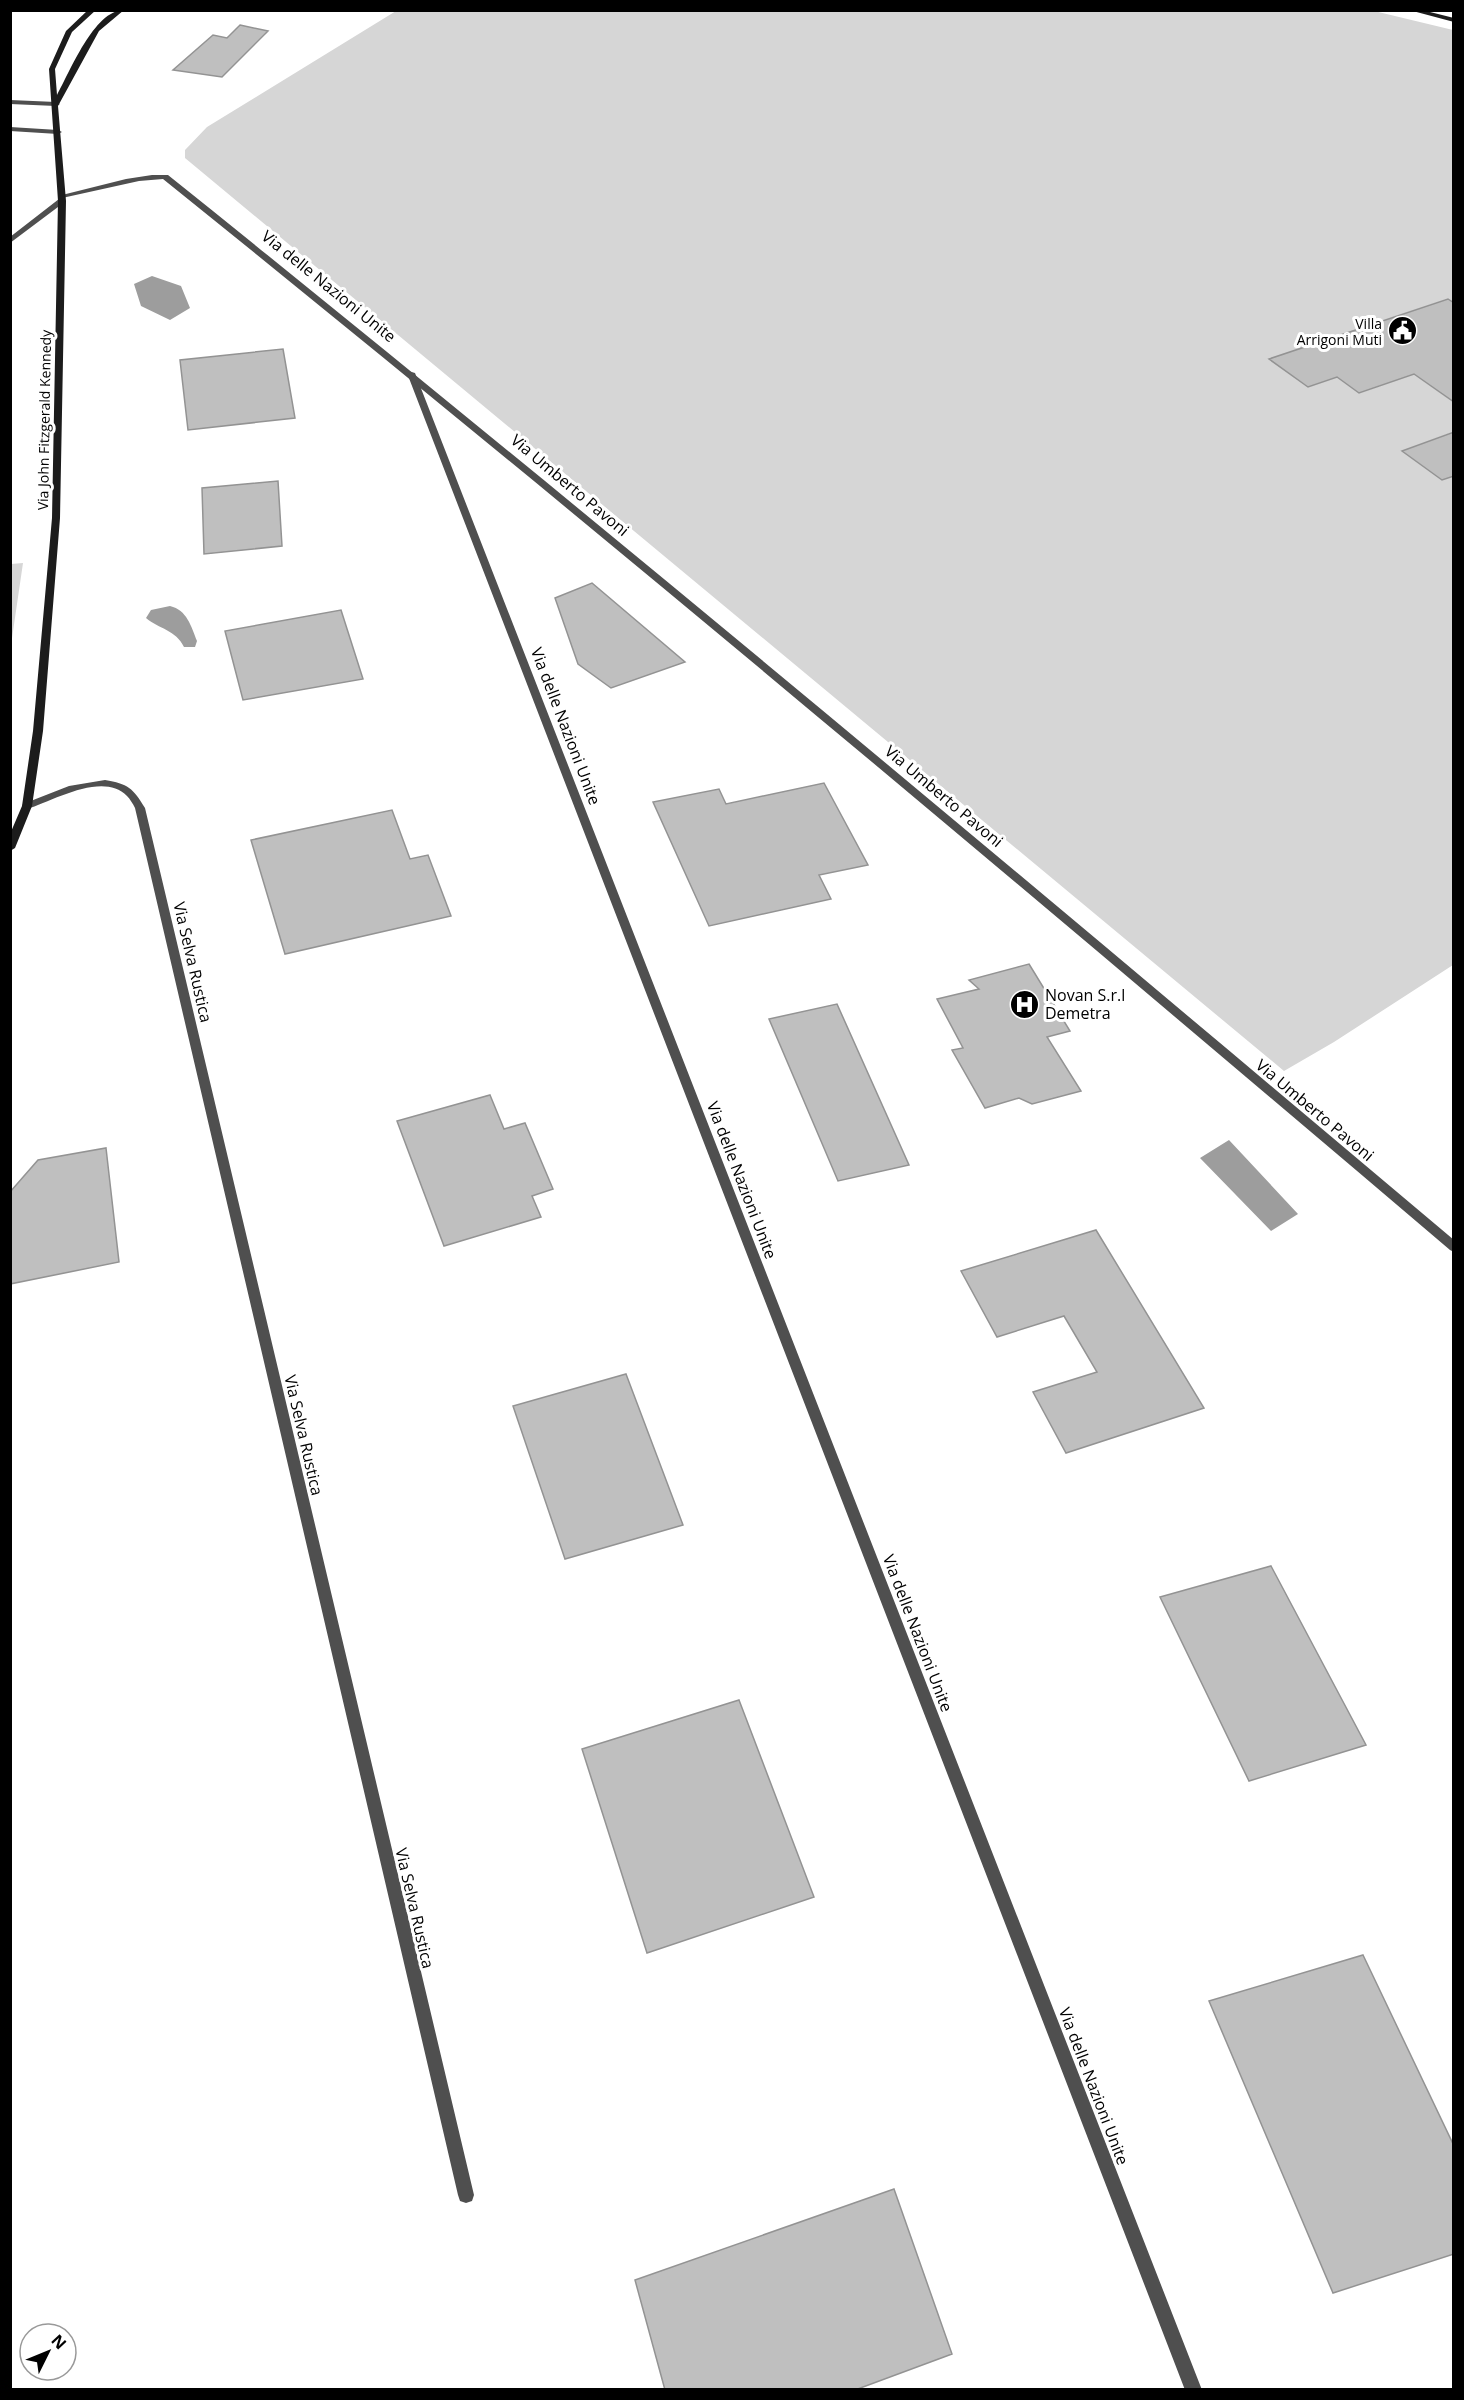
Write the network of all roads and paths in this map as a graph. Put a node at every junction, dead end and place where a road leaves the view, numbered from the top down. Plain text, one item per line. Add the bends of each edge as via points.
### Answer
1 (93, 10) edge
2 (120, 10) edge
3 (1412, 10) edge
4 (1454, 20) edge
5 (10, 102) edge
6 (56, 104) junction
7 (10, 129) edge
8 (58, 132) junction
9 (62, 198) junction
10 (10, 241) edge
11 (411, 373) junction
12 (27, 806) junction
13 (10, 848) edge
14 (1454, 1247) edge
15 (466, 2195) dead end
16 (1194, 2390) edge

1 - 6 main road, Via John Fitzgerald Kennedy via 69,31 52,69
2 - 6 main road via 96,30
3 - 4 main road
5 - 6 street
6 - 8 main road, Via John Fitzgerald Kennedy
7 - 8 street
8 - 9 main road, Via John Fitzgerald Kennedy
9 - 10 street
9 - 11 street, Via delle Nazioni Unite via 122,181 165,177
9 - 12 main road, Via John Fitzgerald Kennedy via 56,518 38,730
11 - 14 street, Via Umberto Pavoni via 857,742
11 - 16 street, Via delle Nazioni Unite
12 - 13 main road, Via John Fitzgerald Kennedy
12 - 15 street, Via Selva Rustica via 105,783 128,789 140,808

